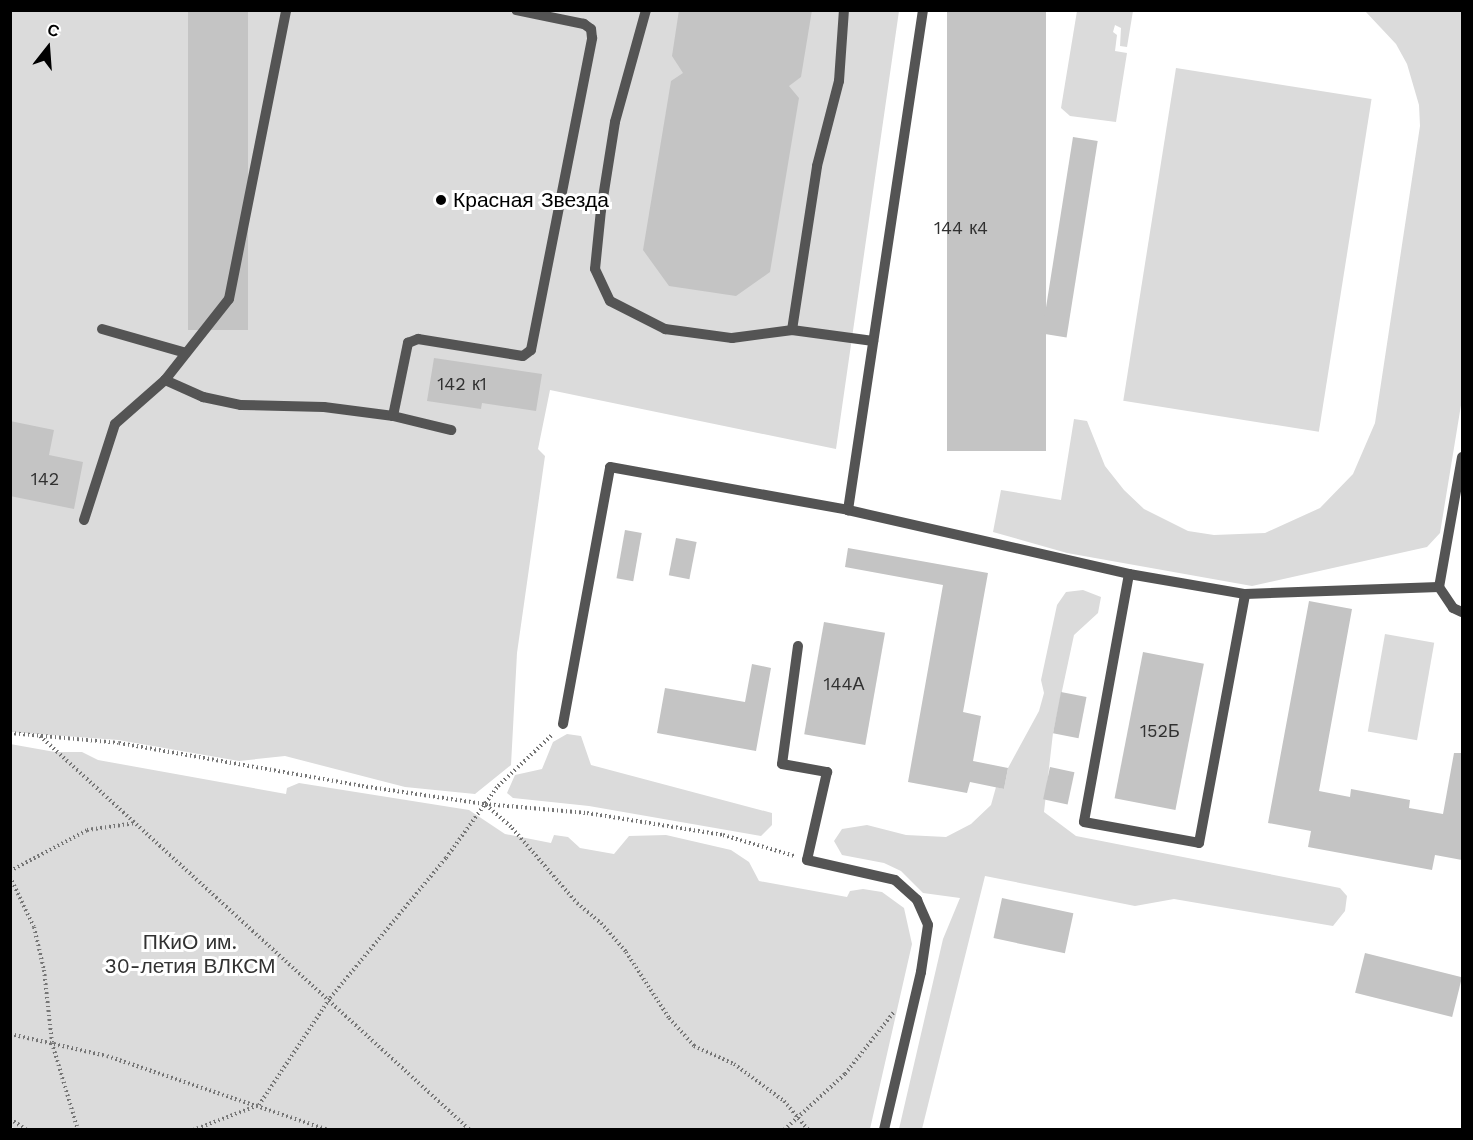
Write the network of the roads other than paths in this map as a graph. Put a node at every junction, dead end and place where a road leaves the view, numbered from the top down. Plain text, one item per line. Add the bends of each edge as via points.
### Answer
1 (286, 10) edge
2 (516, 10) edge
3 (646, 10) edge
4 (844, 10) edge
5 (923, 10) edge
6 (102, 329) dead end
7 (792, 330) junction
8 (873, 341) junction
9 (186, 353) junction
10 (165, 380) junction
11 (393, 416) junction
12 (451, 430) dead end
13 (1462, 457) edge
14 (848, 510) junction
15 (84, 520) dead end
16 (1129, 574) junction
17 (1438, 588) junction
18 (1245, 594) junction
19 (1462, 612) edge
20 (798, 646) dead end
21 (563, 724) road end
22 (884, 1130) edge

1 - 9 lane via 229,299
2 - 11 lane via 585,24 591,29 592,38 531,350 523,356 418,339 408,343
3 - 7 lane via 615,122 595,269 610,301 665,328 732,338
4 - 7 lane via 839,81 817,166
5 - 8 lane
6 - 9 lane
7 - 8 lane
8 - 14 lane
9 - 10 lane
10 - 11 lane via 203,397 241,405 324,407
10 - 15 lane via 115,424
11 - 12 lane
13 - 17 lane
14 - 16 lane
14 - 21 lane via 610,466
16 - 18 lane
16 - 18 lane via 1084,822 1199,843
17 - 18 lane
17 - 19 lane via 1453,608
20 - 22 lane via 782,764 827,772 807,860 895,880 917,900 928,925 921,972

